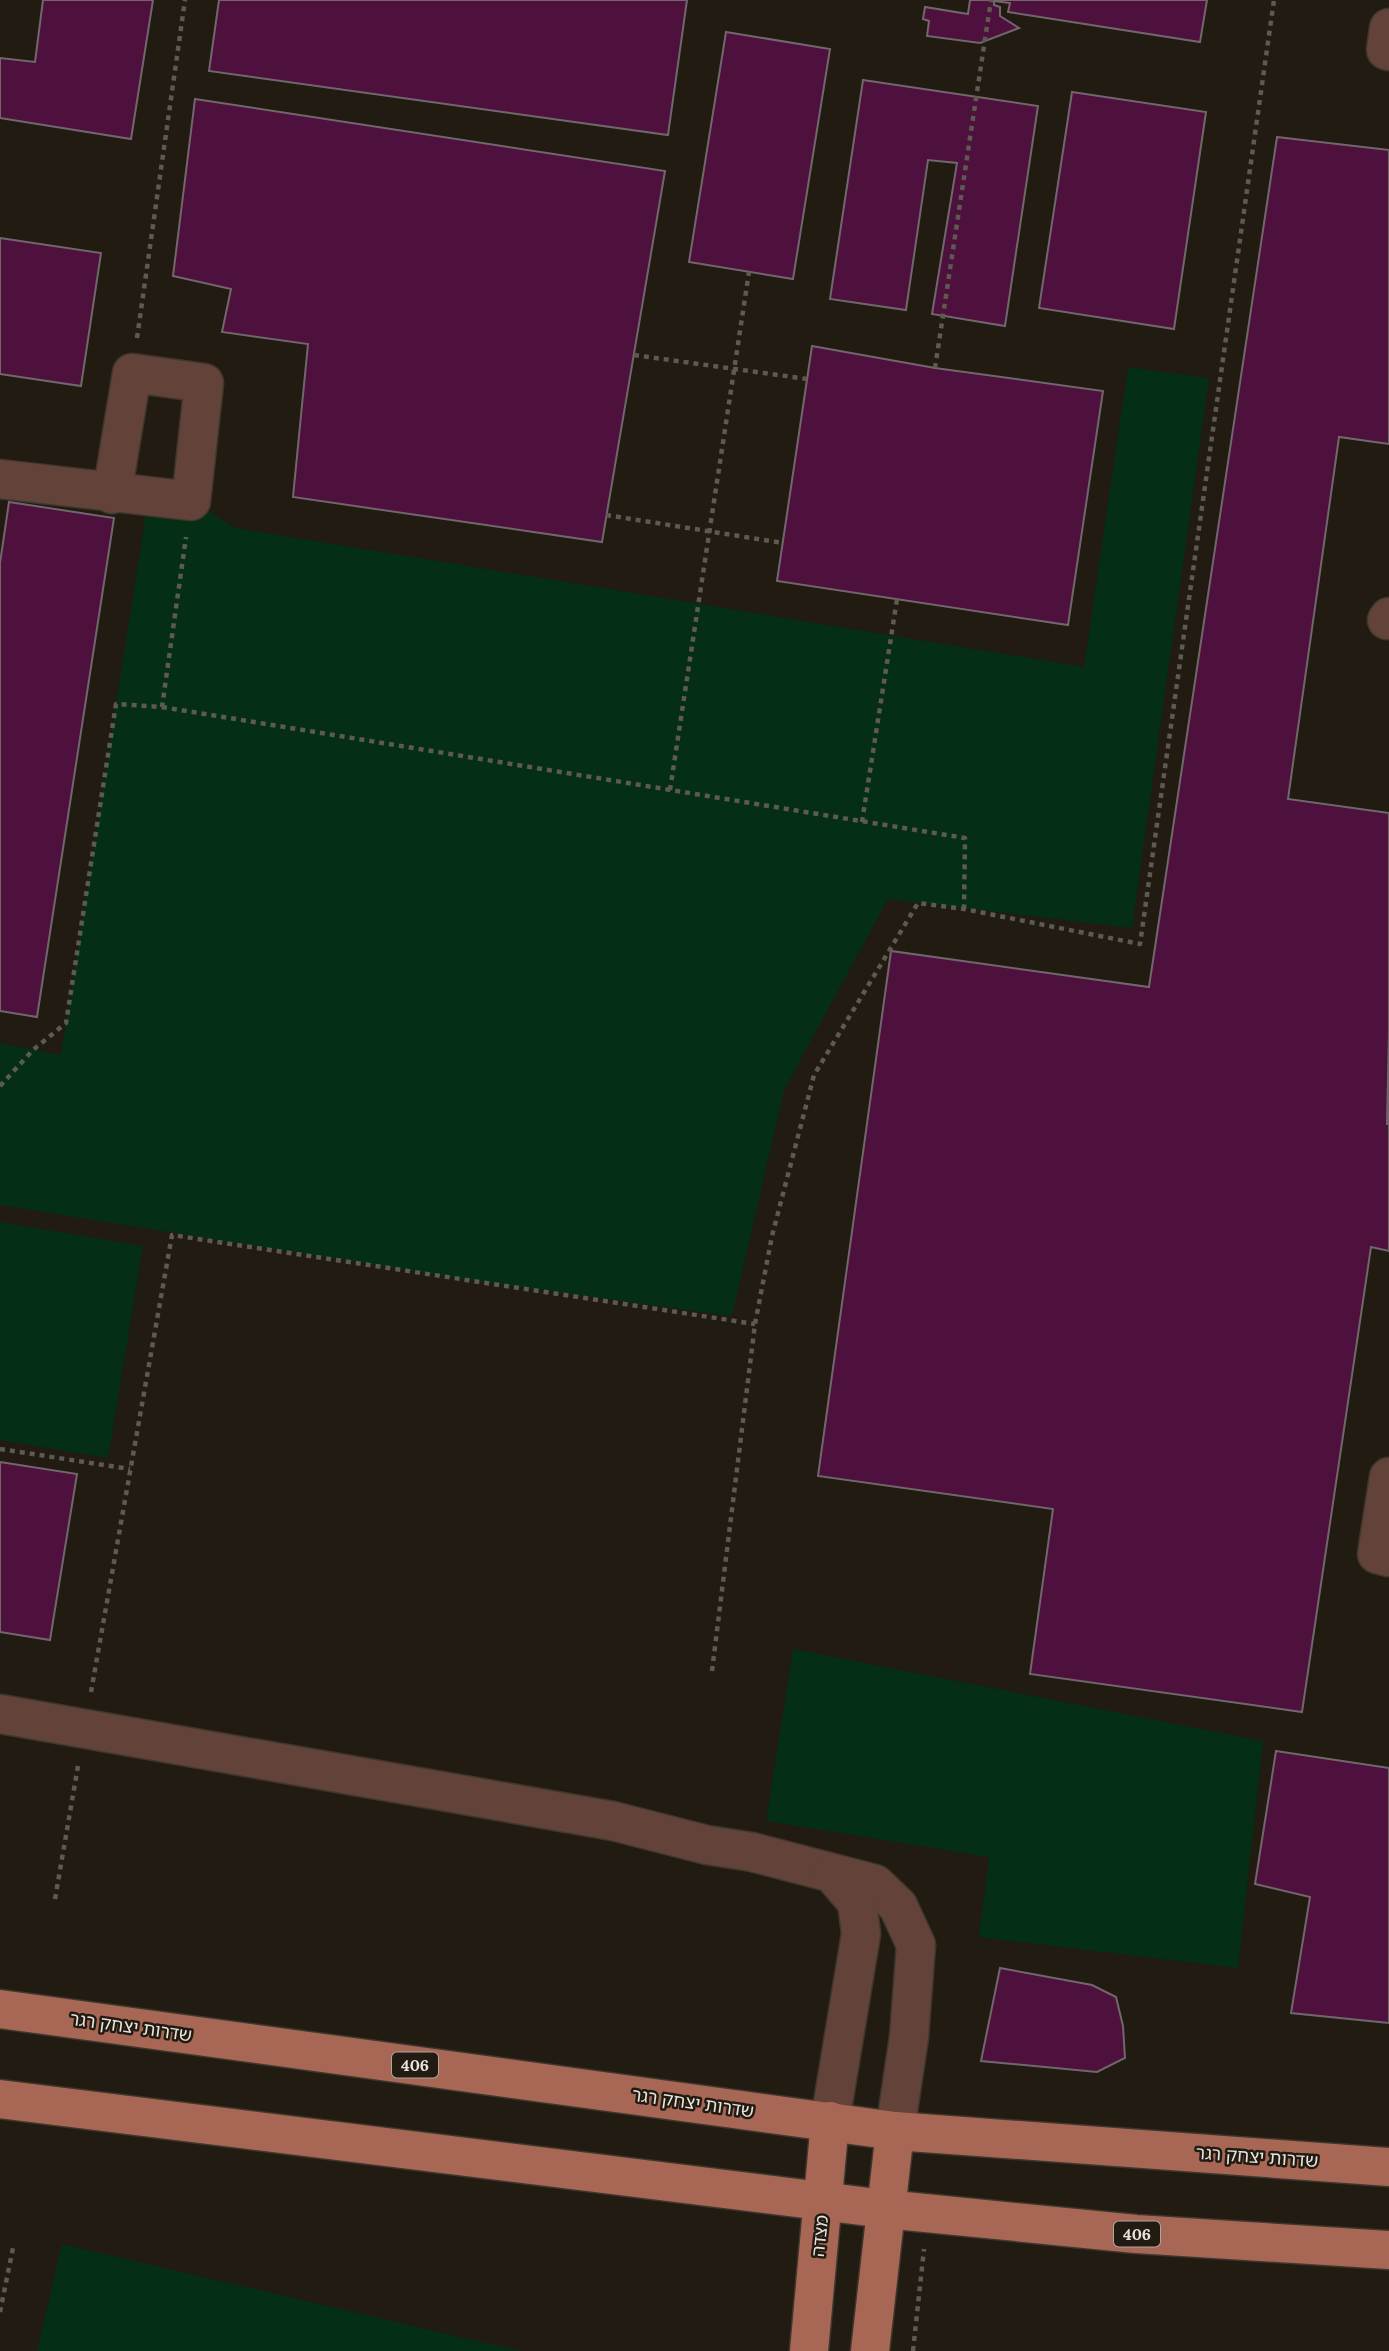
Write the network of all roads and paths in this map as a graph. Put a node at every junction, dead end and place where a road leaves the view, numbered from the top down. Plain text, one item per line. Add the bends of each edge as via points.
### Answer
1 (186, 0) edge
2 (991, 0) edge
3 (1274, 0) edge
4 (1389, 29) edge
5 (1389, 51) edge
6 (749, 272) dead end
7 (634, 355) dead end
8 (935, 368) dead end
9 (733, 369) junction
10 (132, 373) junction
11 (807, 379) dead end
12 (0, 479) edge
13 (112, 494) junction
14 (191, 501) junction
15 (606, 515) dead end
16 (710, 531) junction
17 (783, 543) dead end
18 (897, 599) dead end
19 (162, 707) junction
20 (670, 790) junction
21 (862, 822) junction
22 (964, 909) junction
23 (0, 1086) edge
24 (755, 1324) junction
25 (0, 1449) edge
26 (130, 1469) junction
27 (1389, 1477) edge
28 (1389, 1557) edge
29 (712, 1671) dead end
30 (0, 1714) edge
31 (85, 1728) junction
32 (832, 1873) junction
33 (55, 1899) dead end
34 (0, 2009) edge
35 (0, 2099) edge
36 (830, 2122) junction
37 (895, 2131) junction
38 (1389, 2167) edge
39 (823, 2202) junction
40 (885, 2208) junction
41 (924, 2247) dead end
42 (13, 2248) dead end
43 (1389, 2250) edge
44 (0, 2312) edge
45 (809, 2351) edge
46 (870, 2351) edge
47 (913, 2351) edge

1 - 10 path
2 - 8 path
3 - 22 path via 1140,944
4 - 5 lane
6 - 9 path
7 - 9 path
9 - 11 path
9 - 16 path
10 - 13 lane
10 - 14 lane via 204,383
12 - 13 lane
13 - 14 lane
14 - 19 path
15 - 16 path
16 - 17 path
16 - 20 path
18 - 21 path
19 - 20 path
19 - 23 path via 116,704 66,1023
20 - 21 path
21 - 22 path via 965,838
22 - 24 path via 918,903 814,1075 772,1236
24 - 26 path via 172,1235
24 - 29 path
25 - 26 path
26 - 31 path
27 - 28 lane via 1377,1554
30 - 31 lane
31 - 32 lane via 613,1821
31 - 33 path
32 - 36 lane via 857,1902 861,1934
32 - 37 lane via 875,1885 898,1906 916,1945
34 - 36 main road, שדרות יצחק רגר / 406
35 - 39 main road, 406
36 - 37 main road, שדרות יצחק רגר / 406
36 - 39 main road, מצדה
37 - 38 main road, שדרות יצחק רגר / 406
37 - 40 main road
39 - 40 main road, 406
39 - 45 main road, מצדה
40 - 43 main road, 406 via 1136,2234
40 - 46 main road
41 - 47 path
42 - 44 path

